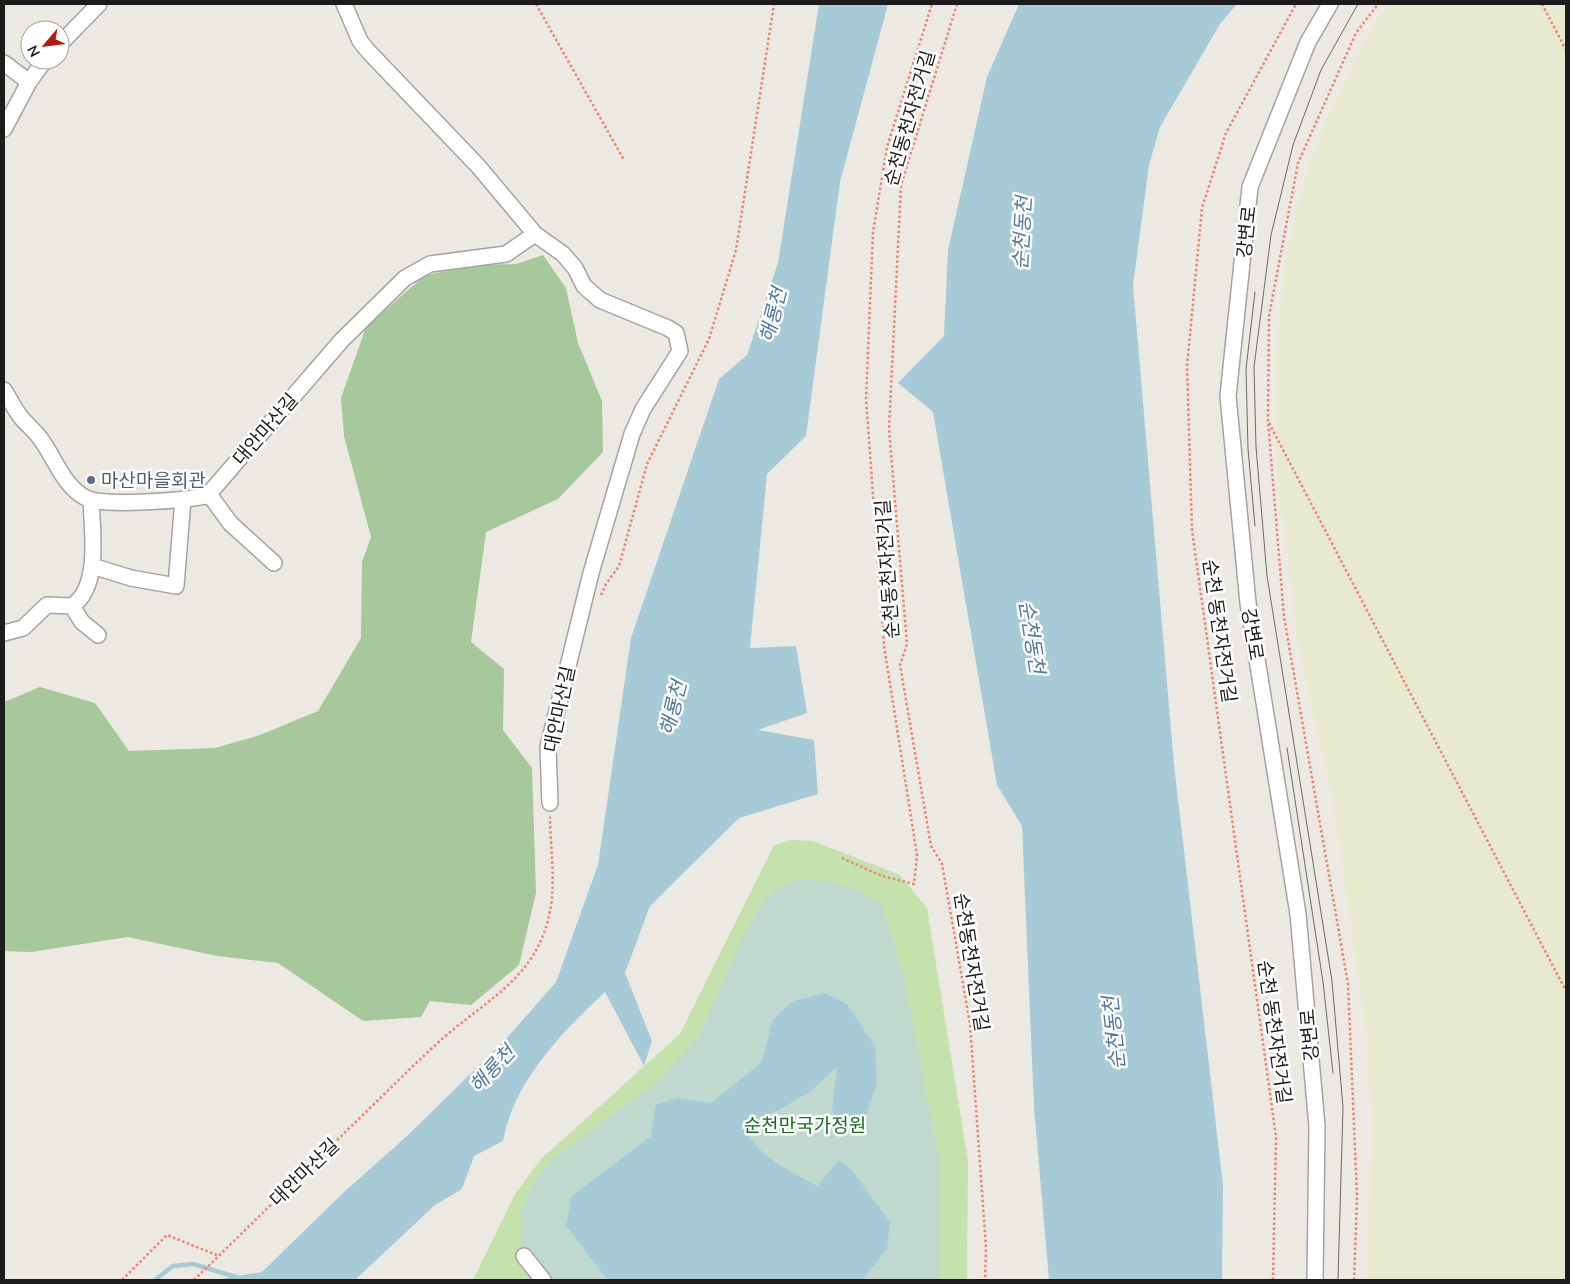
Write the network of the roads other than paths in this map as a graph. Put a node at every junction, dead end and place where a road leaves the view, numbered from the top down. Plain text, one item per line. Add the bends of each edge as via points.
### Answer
1 (99, 4) edge
2 (344, 4) edge
3 (1330, 4) edge
4 (70, 34) edge
5 (4, 63) edge
6 (38, 70) edge
7 (29, 82) junction
8 (4, 128) edge
9 (535, 234) junction
10 (4, 390) edge
11 (210, 494) junction
12 (91, 500) junction
13 (183, 500) junction
14 (274, 564) dead end
15 (92, 566) junction
16 (72, 606) junction
17 (4, 633) edge
18 (98, 635) dead end
19 (550, 803) road end
20 (524, 1256) dead end
21 (543, 1280) edge
22 (1315, 1280) edge

1 - 4 street
2 - 9 street, 대안마산길 via 360,41 368,51 478,166
3 - 22 street, 강변로 via 1308,42 1250,187 1228,396 1248,603 1298,914 1317,1126
5 - 7 street
6 - 7 street
7 - 8 street
9 - 11 street, 대안마산길 via 506,254 430,264 405,278 342,340
9 - 19 street, 대안마산길 via 563,254 584,286 600,300 676,334 680,351 643,409 632,434 591,572 548,747
10 - 12 street via 40,438 65,479 76,492
11 - 13 street
11 - 14 street via 230,523
12 - 13 street
12 - 15 street
13 - 15 street via 176,586 131,578
15 - 16 street via 82,595
16 - 17 street via 47,605 23,628
16 - 18 street via 82,622
20 - 21 street

